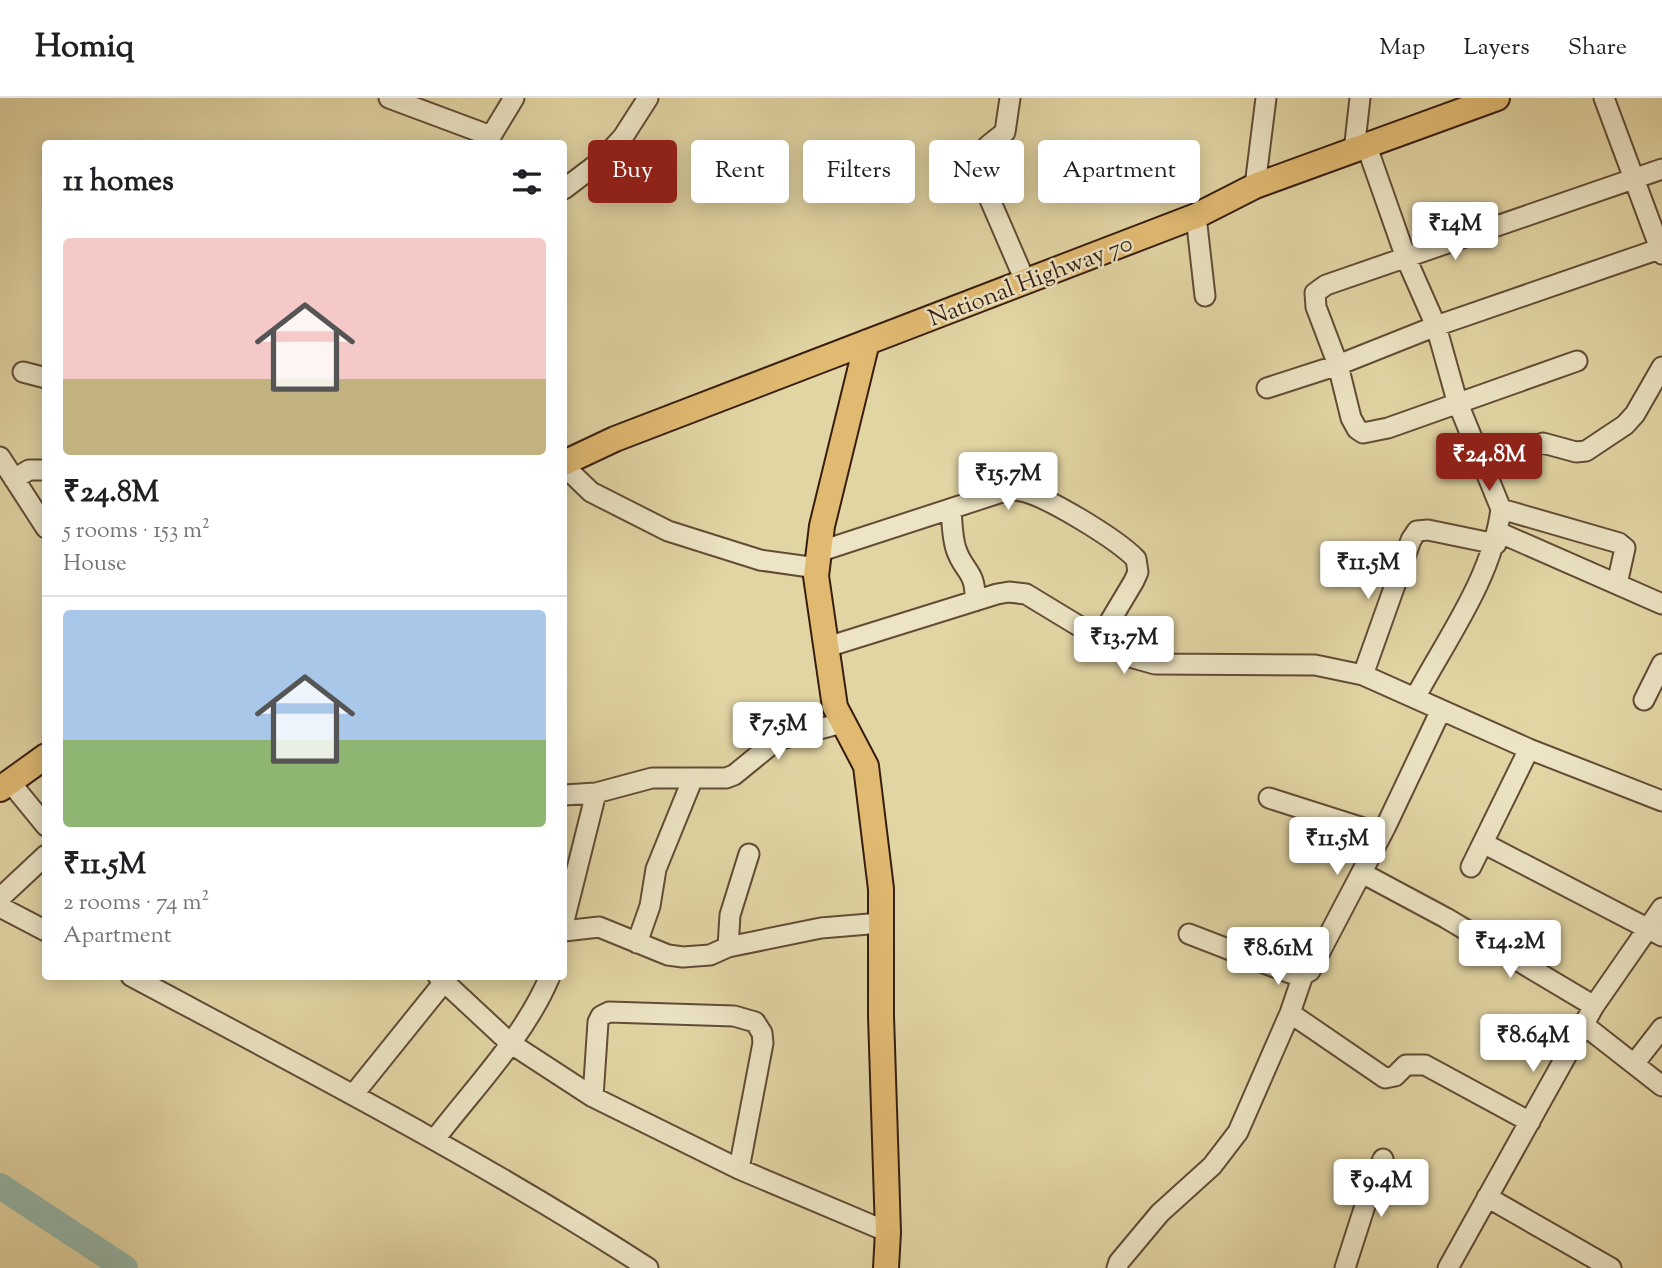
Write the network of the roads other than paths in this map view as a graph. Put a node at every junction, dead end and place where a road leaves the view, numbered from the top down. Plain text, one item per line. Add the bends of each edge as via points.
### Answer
1 (389, 98) edge
2 (514, 98) edge
3 (649, 98) edge
4 (1010, 98) edge
5 (1266, 98) edge
6 (1360, 98) edge
7 (1497, 98) edge
8 (1604, 98) edge
9 (495, 140) edge
10 (1361, 149) junction
11 (1662, 169) edge
12 (1633, 178) junction
13 (1255, 186) junction
14 (567, 187) edge
15 (1196, 216) junction
16 (1661, 251) edge
17 (1406, 258) junction
18 (1026, 283) junction
19 (1206, 296) dead end
20 (1437, 326) junction
21 (867, 342) junction
22 (1577, 361) dead end
23 (1338, 365) junction
24 (1662, 367) edge
25 (23, 372) dead end
26 (42, 376) edge
27 (1267, 388) dead end
28 (1457, 401) junction
29 (0, 457) edge
30 (567, 463) edge
31 (1483, 465) junction
32 (567, 468) edge
33 (42, 470) edge
34 (14, 479) junction
35 (951, 509) junction
36 (1501, 509) junction
37 (42, 522) edge
38 (1497, 538) junction
39 (817, 560) junction
40 (1617, 584) junction
41 (975, 601) junction
42 (1662, 604) edge
43 (1100, 638) junction
44 (827, 647) junction
45 (1662, 664) edge
46 (1363, 674) junction
47 (1415, 698) junction
48 (1644, 700) dead end
49 (1441, 710) junction
50 (842, 723) junction
51 (1529, 749) junction
52 (42, 759) edge
53 (693, 778) junction
54 (5, 785) edge
55 (596, 793) junction
56 (567, 795) edge
57 (1269, 798) dead end
58 (1662, 801) edge
59 (42, 822) edge
60 (1382, 834) junction
61 (1483, 843) junction
62 (748, 854) dead end
63 (42, 859) edge
64 (1471, 867) dead end
65 (1362, 873) junction
66 (0, 898) edge
67 (0, 907) edge
68 (1662, 908) edge
69 (567, 909) edge
70 (881, 923) junction
71 (42, 929) edge
72 (567, 930) edge
73 (1654, 933) edge
74 (1189, 934) dead end
75 (637, 943) junction
76 (728, 947) junction
77 (1303, 975) junction
78 (440, 980) edge
79 (442, 980) edge
80 (549, 980) edge
81 (151, 982) edge
82 (1594, 1006) junction
83 (1290, 1013) junction
84 (1584, 1025) junction
85 (1662, 1028) edge
86 (510, 1042) junction
87 (1634, 1064) junction
88 (1662, 1086) edge
89 (353, 1095) junction
90 (593, 1097) junction
91 (1530, 1122) junction
92 (435, 1139) junction
93 (1384, 1159) dead end
94 (739, 1169) junction
95 (1487, 1197) junction
96 (888, 1232) junction
97 (648, 1268) edge
98 (886, 1268) edge
99 (1116, 1268) edge
100 (1345, 1268) edge
101 (1448, 1268) edge
102 (1611, 1268) edge

1 - 9 street
2 - 9 street
3 - 14 street via 601,161
4 - 18 street via 1005,132 983,148 979,161 981,179
5 - 13 street
6 - 10 street
7 - 10 main road, National Highway 70
8 - 12 street
10 - 13 main road, National Highway 70
10 - 17 street
11 - 12 street
12 - 16 street
12 - 17 street
13 - 15 main road, National Highway 70
15 - 18 main road, National Highway 70
15 - 19 street
16 - 20 street
17 - 20 street
17 - 23 street via 1317,289 1316,307
18 - 21 main road, National Highway 70
20 - 23 street
20 - 28 street
21 - 30 main road, National Highway 70 via 615,439
21 - 39 main road
22 - 28 street
23 - 27 street
23 - 28 street via 1351,418 1363,433
24 - 31 street via 1635,414 1586,451 1543,443
25 - 26 street
28 - 31 street
29 - 34 street
31 - 36 street
32 - 39 street via 590,492 668,531 760,560
33 - 34 street via 29,470
34 - 37 street
35 - 39 street
35 - 41 street via 954,544 974,578
35 - 43 street via 1019,490 1084,523 1132,555 1138,572
36 - 38 street
36 - 40 street via 1619,543 1625,556
38 - 40 street
38 - 46 street via 1418,531
38 - 47 street via 1483,573
39 - 44 main road
40 - 42 street
41 - 43 street via 1009,592 1026,594
41 - 44 street
43 - 46 street via 1130,657 1155,664 1315,664
44 - 50 main road via 832,694
45 - 48 street
46 - 47 street
47 - 49 street
49 - 51 street
49 - 60 street
50 - 53 street via 777,740 726,778
50 - 70 main road via 866,766
51 - 58 street
51 - 61 street
52 - 54 main road
53 - 55 street via 652,778
53 - 75 street via 653,879 650,906
54 - 59 street
55 - 56 street
55 - 69 street
57 - 60 street
60 - 65 street
61 - 64 street
61 - 73 street
62 - 76 street via 730,915
63 - 66 street
65 - 77 street via 1316,964
65 - 82 street
67 - 71 street
68 - 73 street
70 - 76 street via 821,928
70 - 96 main road
72 - 75 street via 593,926
73 - 82 street
74 - 77 street
75 - 76 street via 683,957
77 - 83 street
78 - 89 street
79 - 86 street
80 - 86 street
81 - 89 street
82 - 84 street
83 - 91 street via 1385,1077 1395,1076 1406,1065 1425,1065
83 - 99 street via 1228,1148 1160,1213
84 - 87 street
84 - 91 street
85 - 87 street
86 - 90 street
86 - 92 street
87 - 88 street
89 - 92 street
90 - 94 street
90 - 94 street via 598,1023 608,1012 749,1018 760,1027 763,1043
91 - 95 street
92 - 97 street
93 - 100 street
94 - 96 street
95 - 101 street
95 - 102 street
96 - 98 main road

